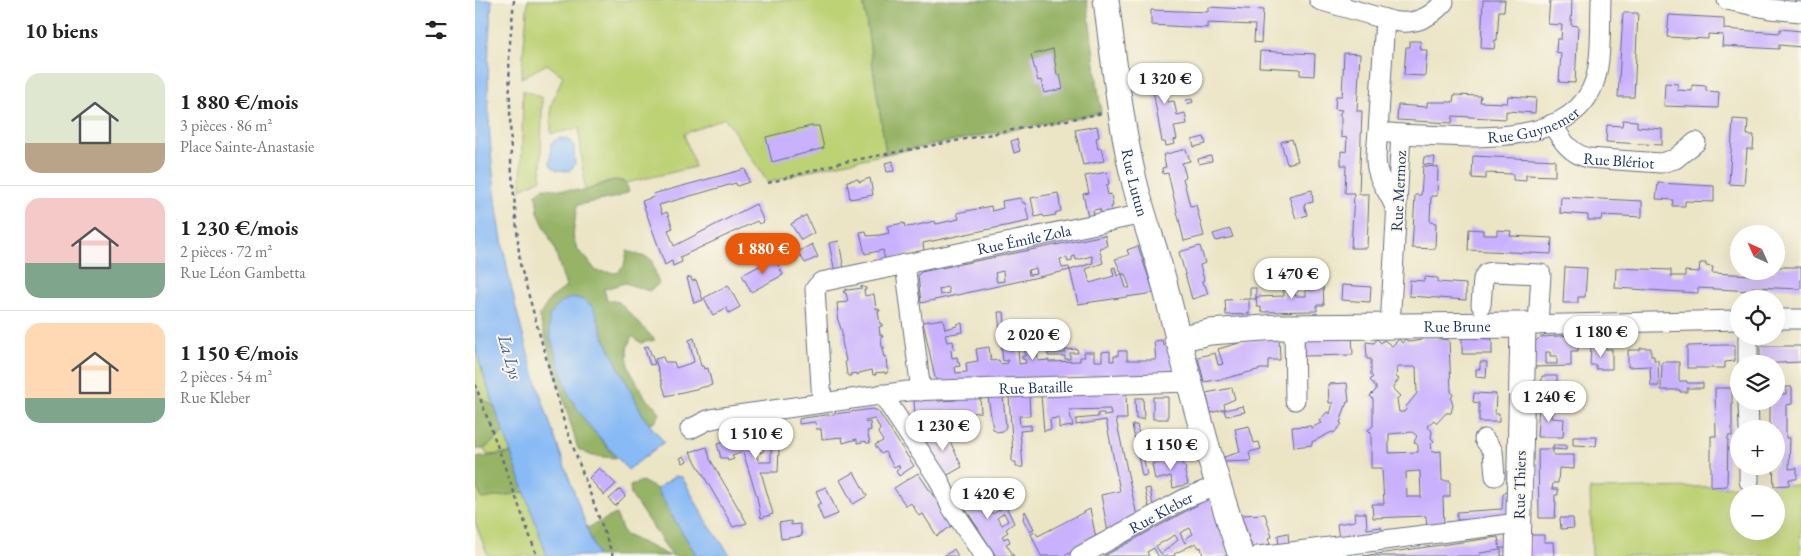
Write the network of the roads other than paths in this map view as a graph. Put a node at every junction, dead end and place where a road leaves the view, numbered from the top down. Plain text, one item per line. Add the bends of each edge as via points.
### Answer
1 (1106, 0) edge
2 (1319, 0) edge
3 (1601, 0) edge
4 (1727, 0) edge
5 (1444, 2) dead end
6 (1801, 12) edge
7 (1385, 19) junction
8 (1552, 124) junction
9 (1378, 132) junction
10 (1401, 134) junction
11 (1696, 142) dead end
12 (1143, 214) junction
13 (1396, 217) junction
14 (905, 264) junction
15 (1481, 305) dead end
16 (1785, 319) edge
17 (1801, 319) edge
18 (1730, 320) edge
19 (1530, 325) junction
20 (1294, 326) junction
21 (1390, 326) junction
22 (1183, 361) junction
23 (921, 391) junction
24 (882, 394) junction
25 (1295, 400) dead end
26 (822, 402) junction
27 (690, 429) dead end
28 (1483, 439) dead end
29 (1495, 476) dead end
30 (1219, 489) junction
31 (1518, 523) junction
32 (983, 556) edge
33 (1080, 556) edge
34 (1241, 556) edge
35 (1258, 556) edge
36 (1517, 556) edge

1 - 12 main road, Rue Lutun via 1121,109
2 - 7 street
3 - 8 street, Rue Guynemer via 1594,83 1578,108
4 - 6 street
5 - 7 street via 1416,22
7 - 9 street, Rue Mermoz
8 - 10 street, Rue Guynemer via 1530,132 1492,137
8 - 11 street, Rue Blériot via 1567,147 1588,158 1661,163 1675,159
9 - 10 street, Rue Mermoz
9 - 13 street via 1376,164
10 - 13 street, Rue Mermoz
12 - 14 street, Rue Émile Zola
12 - 22 main road, Rue Lutun
13 - 21 street, Rue Mermoz
14 - 23 street
14 - 26 street, Rue Émile Zola via 821,282 815,289
15 - 19 street via 1482,282 1487,273 1541,274
16 - 17 street
18 - 19 street, Rue Brune
19 - 21 main road, Rue Brune
19 - 31 main road, Rue Thiers
20 - 21 main road, Rue Brune
20 - 22 main road, Rue Brune via 1218,331
20 - 25 street
22 - 23 street, Rue Bataille
22 - 30 main road, Rue Lutun
23 - 24 street, Rue Bataille
24 - 26 street, Rue Bataille
24 - 32 street via 939,480 951,507
26 - 27 street, Rue Bataille via 708,420
28 - 29 street via 1493,451
30 - 33 street, Rue Kleber via 1202,492 1180,502
30 - 34 main road, Rue Lutun
31 - 35 street
31 - 36 main road, Rue Thiers

